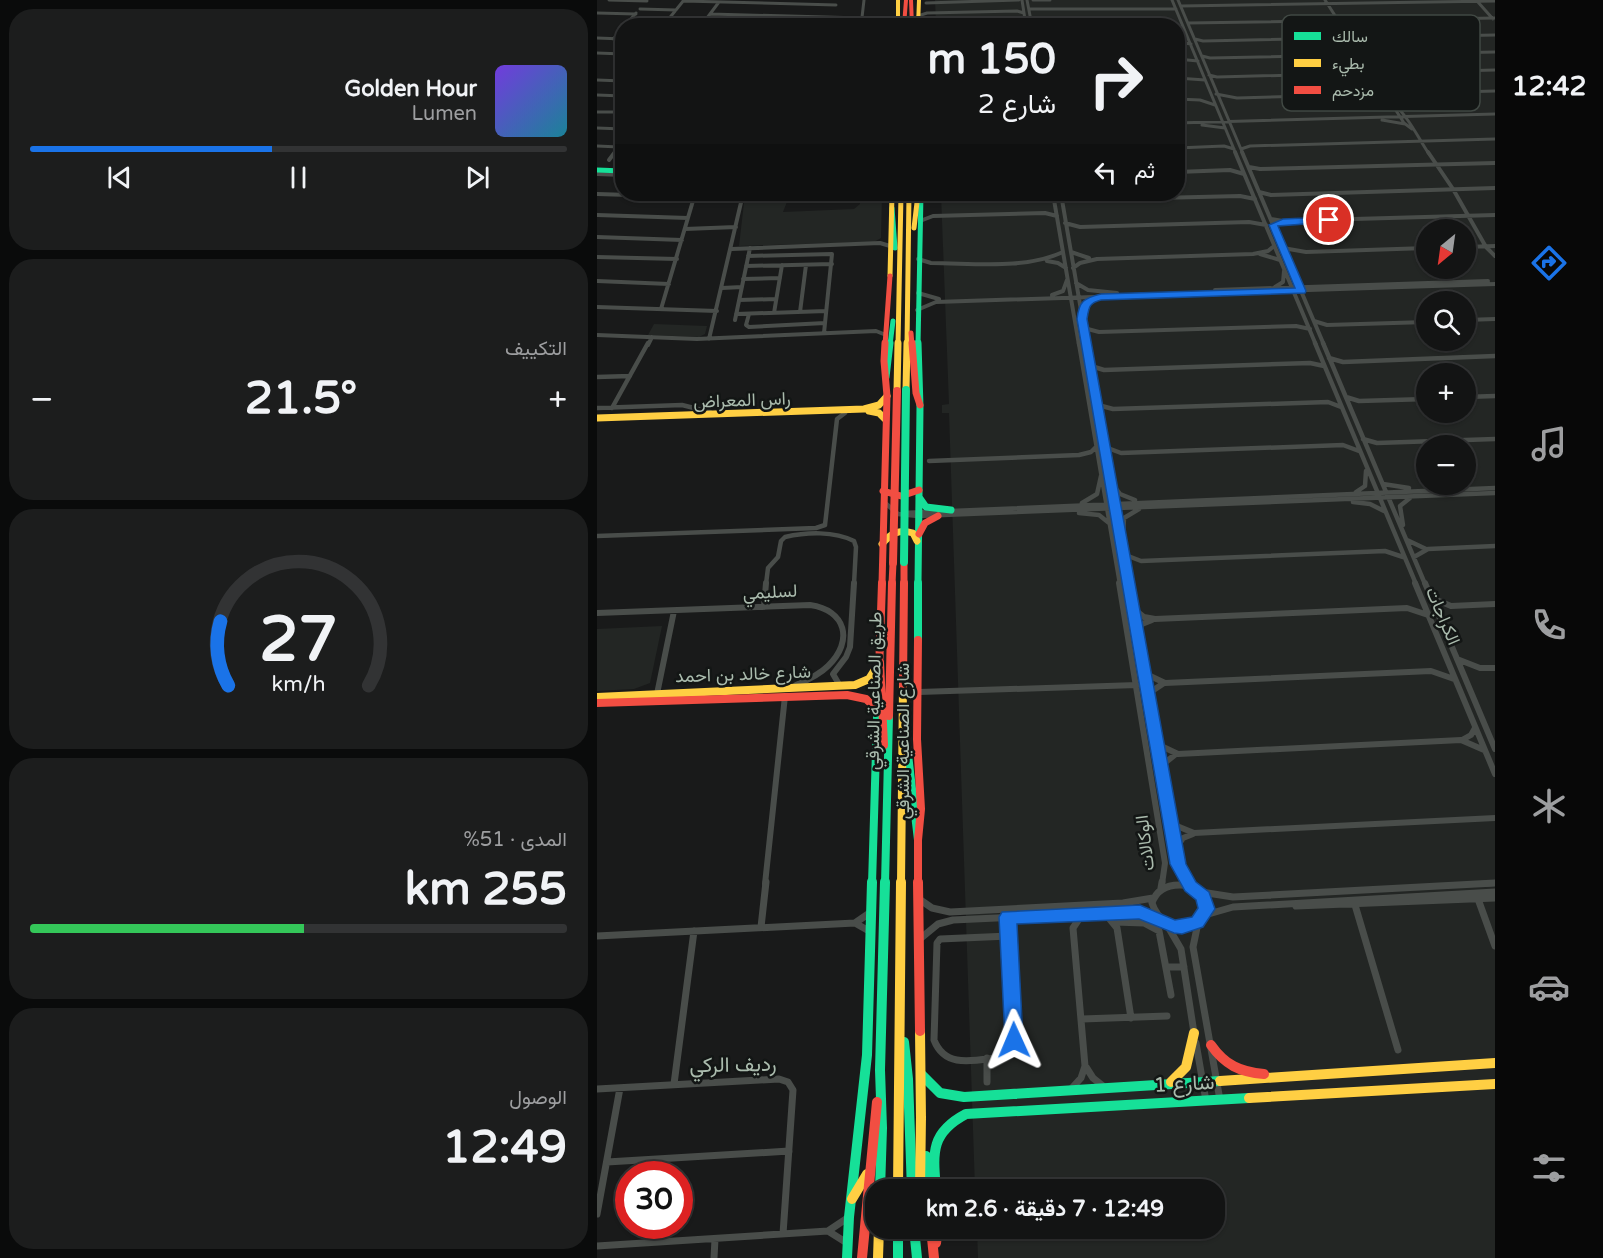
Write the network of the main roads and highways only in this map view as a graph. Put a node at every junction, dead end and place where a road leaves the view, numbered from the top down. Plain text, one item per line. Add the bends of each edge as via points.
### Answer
1 (913, 6) edge
2 (904, 18) edge
3 (597, 172) edge
4 (615, 173) edge
5 (892, 201) edge
6 (901, 201) edge
7 (909, 201) edge
8 (918, 201) edge
9 (919, 201) edge
10 (892, 208) junction
11 (909, 242) junction
12 (899, 270) junction
13 (898, 295) junction
14 (908, 324) junction
15 (886, 377) junction
16 (901, 390) junction
17 (887, 396) junction
18 (920, 405) junction
19 (845, 411) junction
20 (885, 419) junction
21 (597, 420) edge
22 (918, 493) junction
23 (883, 495) junction
24 (951, 510) road end
25 (938, 516) road end
26 (918, 534) junction
27 (881, 544) junction
28 (919, 547) junction
29 (880, 662) junction
30 (859, 684) junction
31 (786, 692) junction
32 (858, 696) junction
33 (597, 697) edge
34 (597, 703) edge
35 (875, 707) junction
36 (904, 732) junction
37 (888, 777) junction
38 (918, 840) junction
39 (901, 1028) junction
40 (1194, 1033) road end
41 (1211, 1045) road end
42 (1495, 1063) edge
43 (880, 1070) junction
44 (920, 1073) junction
45 (1296, 1076) junction
46 (1495, 1084) edge
47 (1164, 1085) junction
48 (921, 1116) junction
49 (869, 1171) junction
50 (880, 1179) edge
51 (898, 1179) edge
52 (912, 1179) edge
53 (920, 1179) edge
54 (928, 1179) edge
55 (936, 1179) edge
56 (851, 1201) junction
57 (879, 1239) edge
58 (898, 1239) edge
59 (916, 1239) edge
60 (920, 1239) edge
61 (932, 1239) edge
62 (936, 1239) edge
63 (934, 1254) edge
64 (846, 1258) edge
65 (862, 1258) edge
66 (878, 1258) edge
67 (898, 1258) edge
68 (919, 1258) edge

1 - 2 main road
3 - 4 main road
5 - 10 main road
6 - 12 main road, طريق الصناعية الشرقي
7 - 11 main road, طريق الصناعية الشرقي
8 - 11 main road
9 - 18 main road, شارع الصناعية الشرقي
10 - 12 main road
10 - 15 main road via 887,242
11 - 14 main road, طريق الصناعية الشرقي
12 - 13 main road, طريق الصناعية الشرقي
13 - 15 main road
13 - 16 main road, طريق الصناعية الشرقي
14 - 16 main road, طريق الصناعية الشرقي
14 - 18 main road
15 - 17 main road, شارع الصناعية الشرقي
16 - 36 main road, طريق الصناعية الشرقي, bridge
16 - 37 main road, طريق الصناعية الشرقي, bridge
17 - 19 main road, راس المعراض via 871,408
17 - 20 main road, شارع الصناعية الشرقي
18 - 22 main road, شارع الصناعية الشرقي
19 - 20 main road, راس المعراض via 872,411
19 - 21 main road, راس المعراض
19 - 21 main road, راس المعراض via 833,416
20 - 23 main road, شارع الصناعية الشرقي
22 - 23 main road via 902,497
22 - 24 main road via 926,507
22 - 26 main road, شارع الصناعية الشرقي
23 - 27 main road, شارع الصناعية الشرقي
25 - 26 main road via 925,523
26 - 28 main road, شارع الصناعية الشرقي
27 - 28 main road via 892,532 902,530 913,533
27 - 29 main road, شارع الصناعية الشرقي
28 - 38 main road, شارع الصناعية الشرقي
29 - 30 main road via 871,677
29 - 35 main road, شارع الصناعية الشرقي
29 - 37 main road
30 - 31 main road, شارع خالد بن احمد
30 - 32 main road via 867,691
31 - 32 main road, شارع خالد بن احمد
31 - 33 main road, شارع خالد بن احمد
31 - 34 main road, شارع خالد بن احمد
32 - 35 main road
35 - 56 main road, شارع الصناعية الشرقي via 866,1074
36 - 38 main road
36 - 39 main road, طريق الصناعية الشرقي
37 - 43 main road, طريق الصناعية الشرقي
38 - 44 main road, شارع الصناعية الشرقي
39 - 51 main road, طريق الصناعية الشرقي
39 - 52 main road via 908,1079
40 - 47 main road via 1185,1073
41 - 45 main road via 1233,1070
42 - 45 main road, شارع 1
43 - 49 main road
43 - 50 main road, طريق الصناعية الشرقي
44 - 47 main road, شارع 1 via 932,1088 955,1096
44 - 48 main road, شارع الصناعية الشرقي
45 - 47 main road, شارع 1
46 - 55 main road, شارع 1 via 966,1114 946,1124 935,1142
48 - 53 main road
48 - 54 main road, شارع الصناعية الشرقي
49 - 56 main road
49 - 65 main road
56 - 64 main road, شارع الصناعية الشرقي
57 - 66 main road
58 - 67 main road
59 - 68 main road
60 - 68 main road
61 - 63 main road
62 - 63 main road

